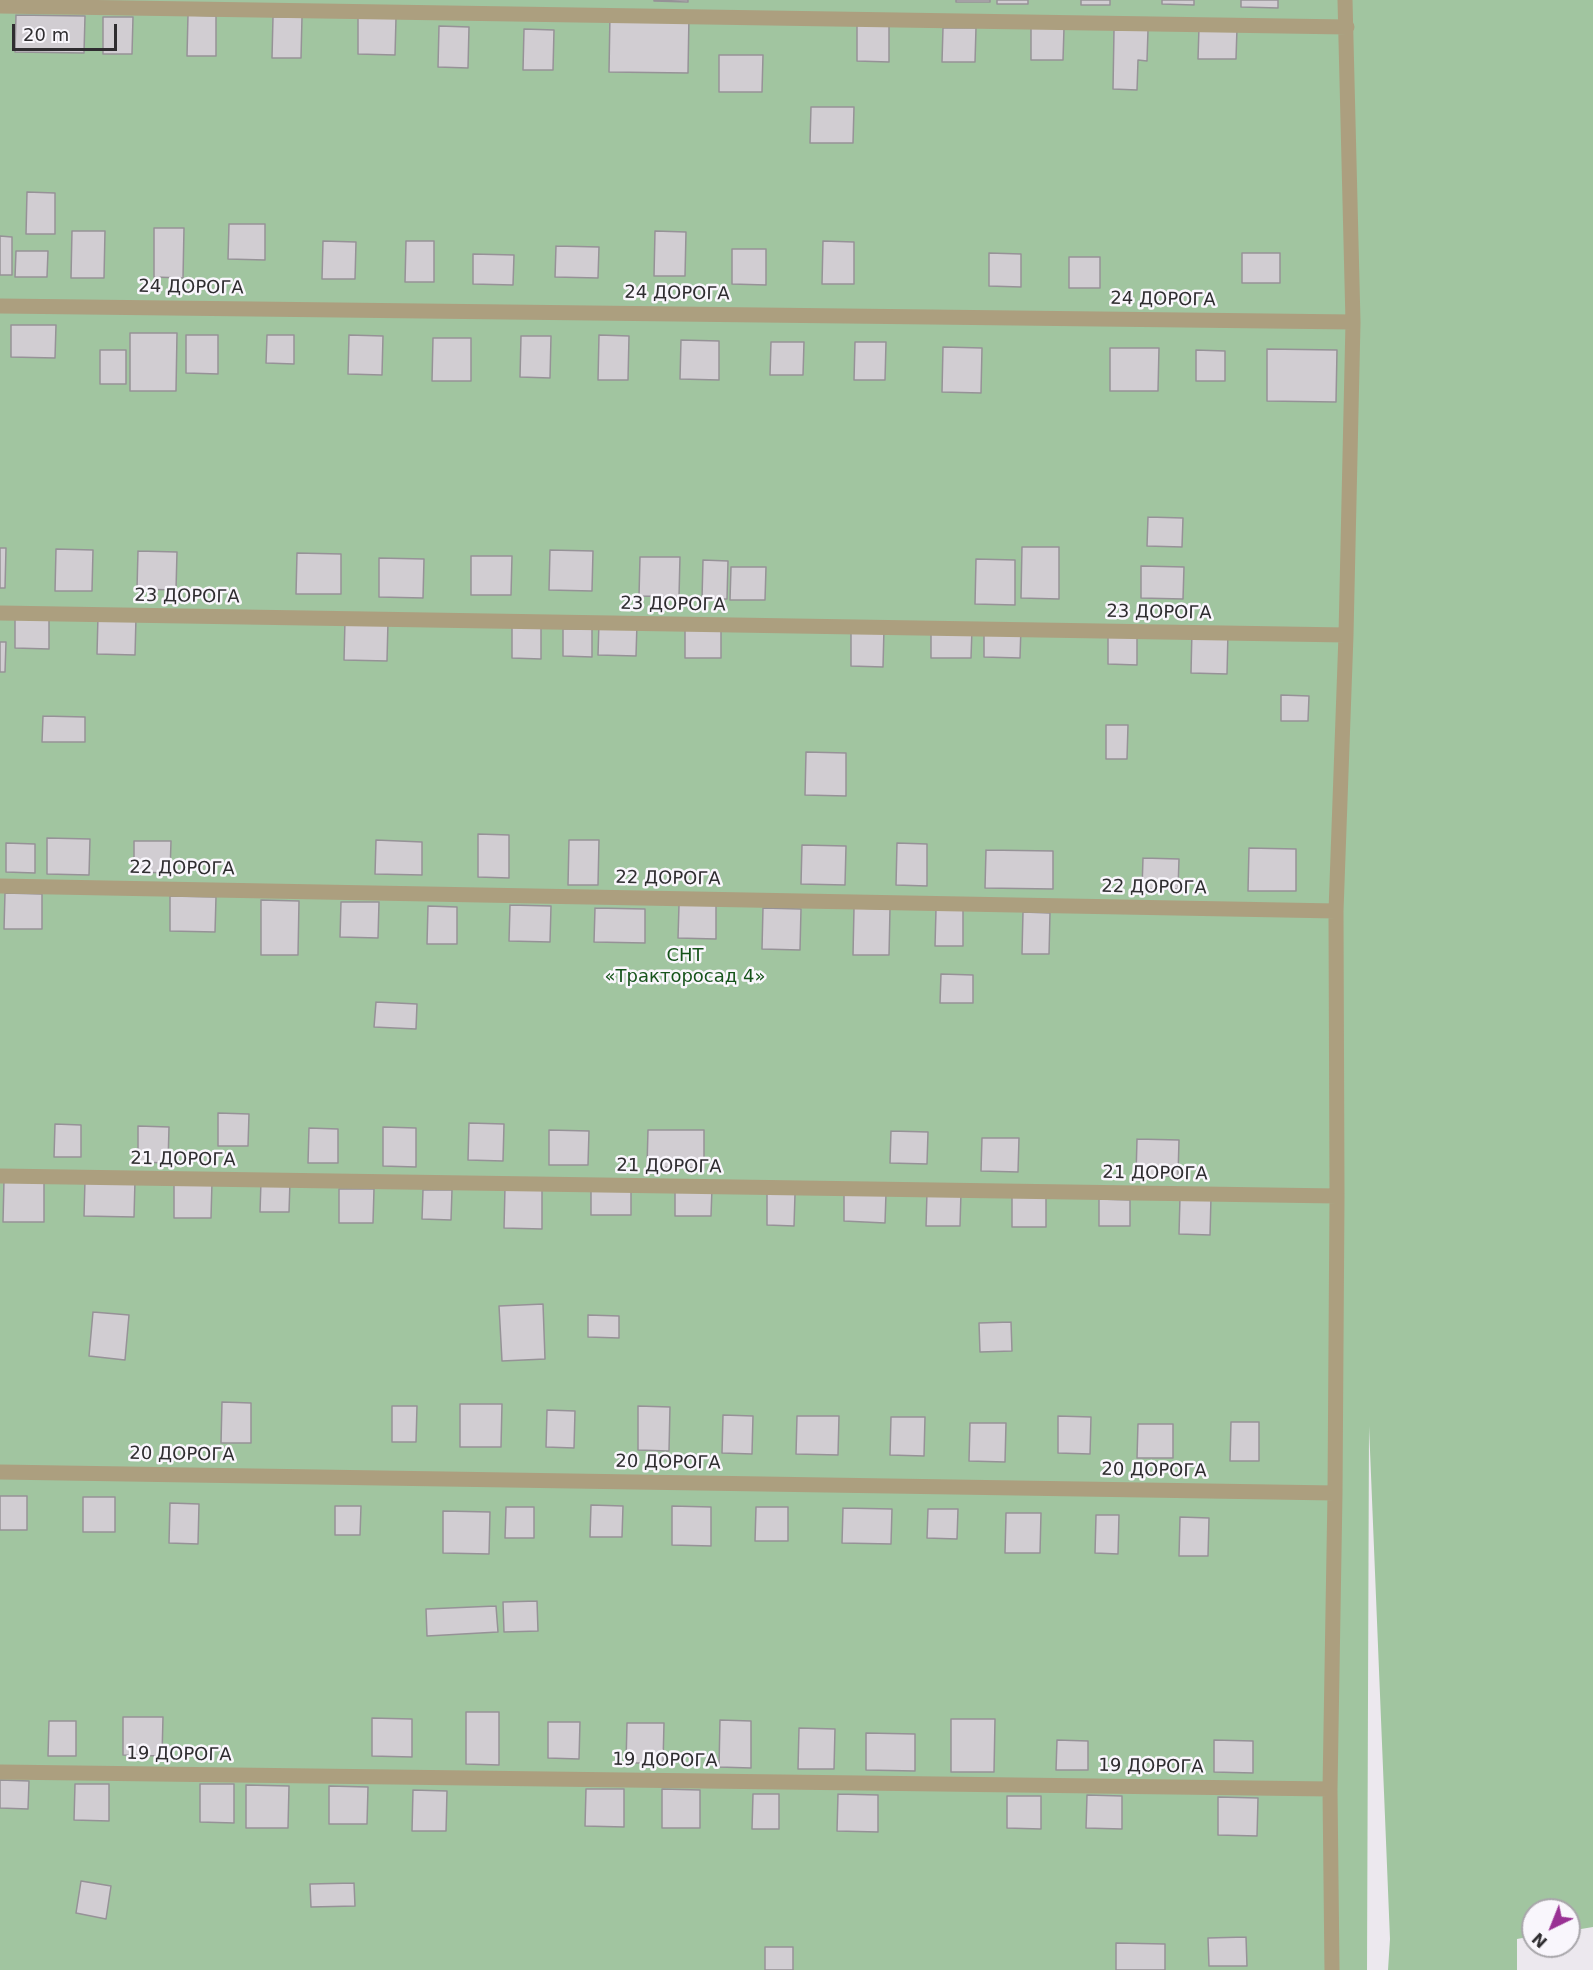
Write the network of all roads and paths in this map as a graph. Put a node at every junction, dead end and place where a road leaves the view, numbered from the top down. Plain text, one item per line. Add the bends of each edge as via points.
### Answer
1 (1345, 0) edge
2 (0, 6) edge
3 (1347, 27) junction
4 (0, 306) edge
5 (1353, 322) junction
6 (0, 613) edge
7 (1346, 635) junction
8 (0, 886) edge
9 (1336, 911) junction
10 (0, 1176) edge
11 (1337, 1196) junction
12 (0, 1472) edge
13 (1335, 1494) junction
14 (0, 1772) edge
15 (1330, 1789) junction
16 (1332, 1970) edge

1 - 3 street
2 - 3 street
3 - 5 street
4 - 5 street, 24 ДОРОГА
5 - 7 street
6 - 7 street, 23 ДОРОГА
7 - 9 street
8 - 9 street, 22 ДОРОГА
9 - 11 street
10 - 11 street, 21 ДОРОГА
11 - 13 street
12 - 13 street, 20 ДОРОГА
13 - 15 street
14 - 15 street, 19 ДОРОГА
15 - 16 street

